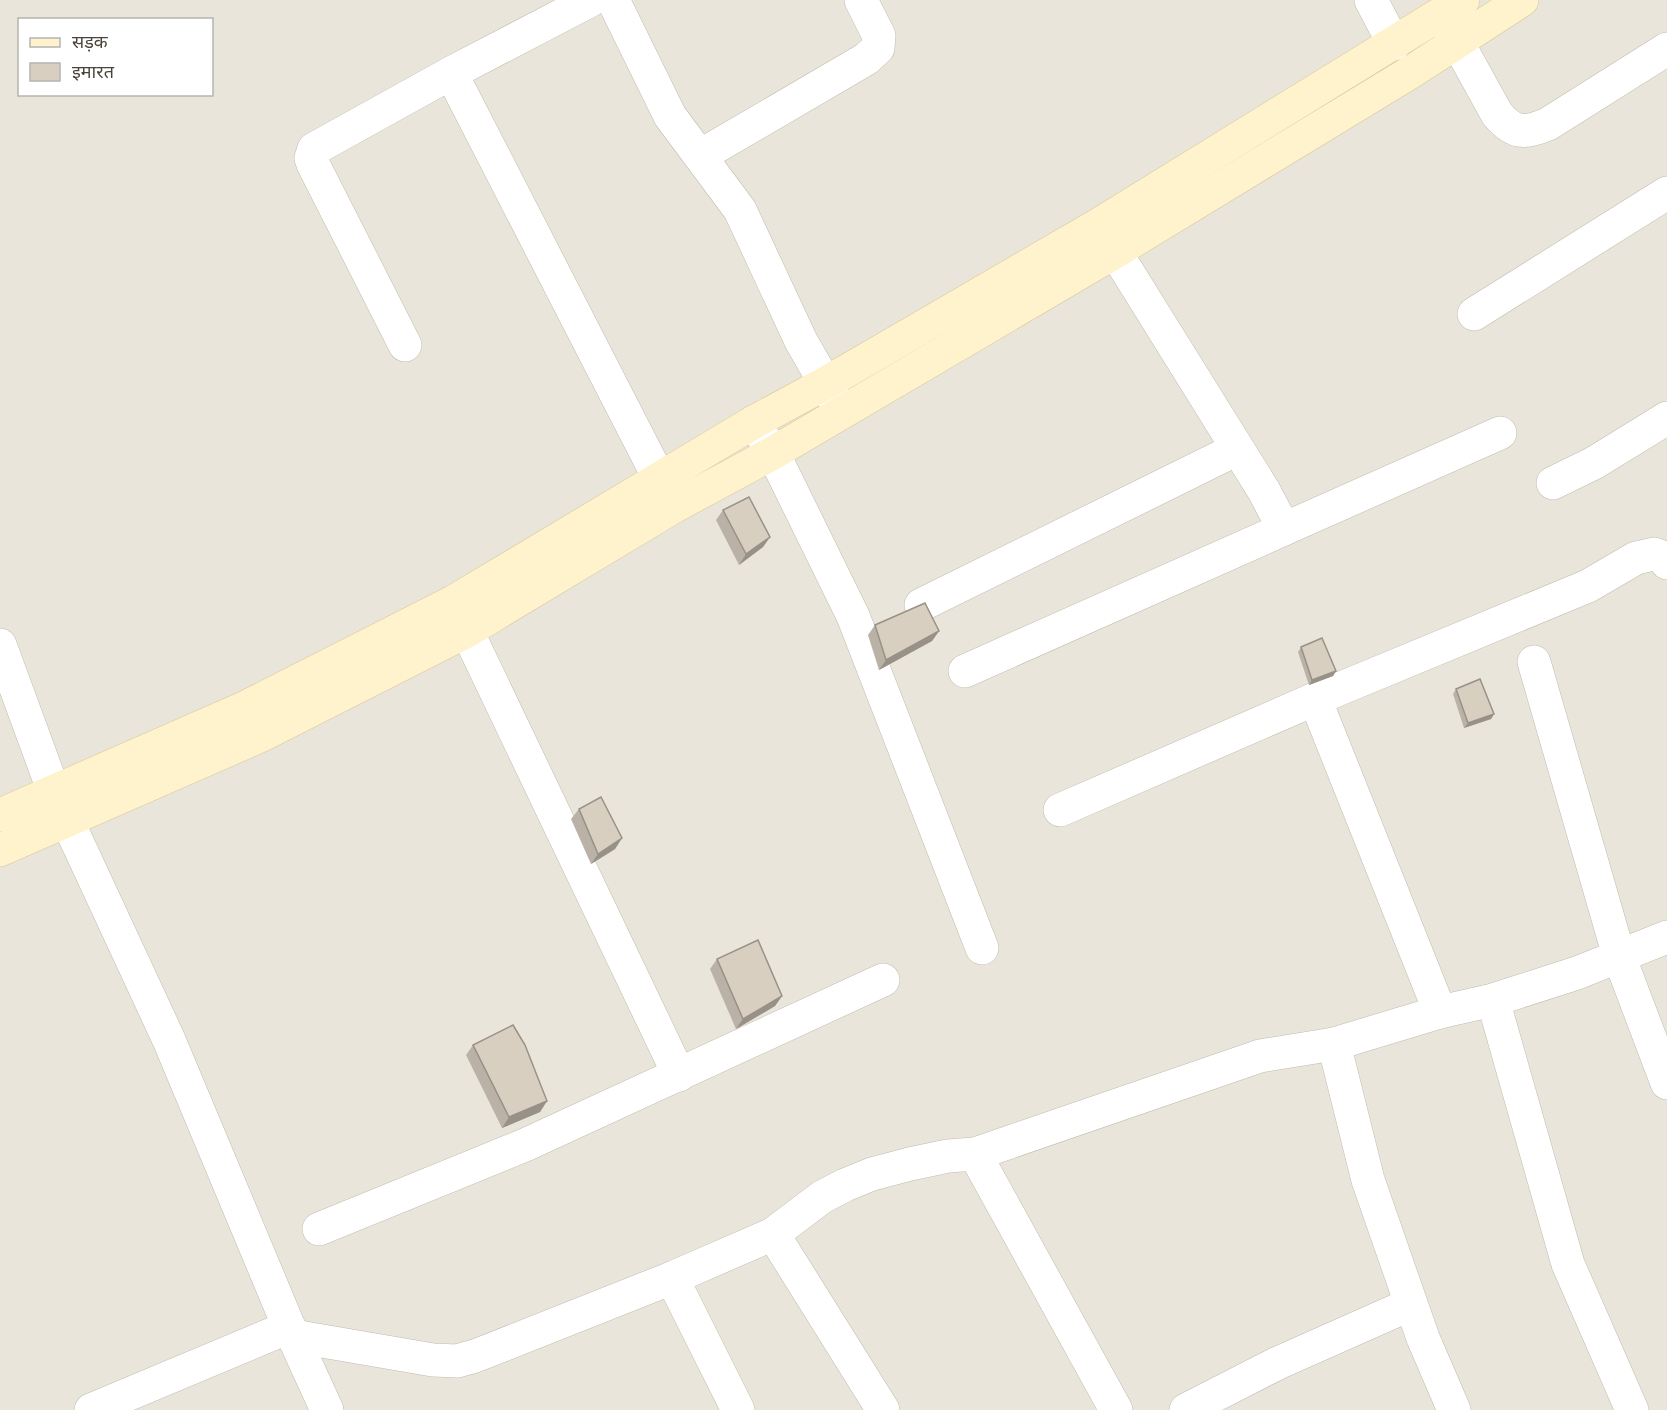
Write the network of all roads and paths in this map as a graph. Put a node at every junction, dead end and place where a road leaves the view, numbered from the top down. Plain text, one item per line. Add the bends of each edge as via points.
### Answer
1 (591, 0) edge
2 (613, 0) edge
3 (861, 0) edge
4 (1371, 0) edge
5 (1522, 0) edge
6 (1452, 7) edge
7 (1458, 42) junction
8 (1394, 44) junction
9 (1667, 49) edge
10 (451, 73) junction
11 (700, 156) junction
12 (1667, 193) edge
13 (1098, 225) junction
14 (1115, 252) junction
15 (1474, 314) dead end
16 (405, 345) dead end
17 (826, 383) junction
18 (842, 412) junction
19 (1667, 418) edge
20 (754, 422) junction
21 (1500, 433) dead end
22 (1237, 450) junction
23 (773, 453) junction
24 (659, 478) junction
25 (1554, 483) dead end
26 (1284, 529) junction
27 (1667, 563) edge
28 (453, 602) junction
29 (921, 605) edge
30 (467, 630) junction
31 (0, 645) edge
32 (1534, 662) dead end
33 (965, 672) dead end
34 (1315, 699) junction
35 (54, 792) junction
36 (1060, 810) dead end
37 (0, 815) edge
38 (67, 822) junction
39 (0, 850) edge
40 (1667, 937) edge
41 (982, 948) dead end
42 (1619, 956) junction
43 (883, 980) dead end
44 (1493, 1000) junction
45 (1440, 1012) junction
46 (1334, 1044) junction
47 (679, 1075) junction
48 (1667, 1083) edge
49 (975, 1154) junction
50 (319, 1229) dead end
51 (773, 1234) junction
52 (672, 1278) junction
53 (1411, 1304) junction
54 (291, 1332) junction
55 (91, 1410) edge
56 (327, 1410) edge
57 (738, 1410) edge
58 (883, 1410) edge
59 (1116, 1410) edge
60 (1186, 1410) edge
61 (1454, 1410) edge
62 (1632, 1410) edge

1 - 10 street
2 - 11 street via 669,116
3 - 11 street via 879,36 874,52
4 - 8 street
5 - 7 street
6 - 7 street
6 - 8 street
7 - 9 street via 1497,114 1507,126 1529,131 1548,124
7 - 14 street
8 - 13 street
10 - 16 street via 314,149 311,158
10 - 24 street
11 - 17 street via 740,210 801,341
12 - 15 street
13 - 14 street
13 - 17 street
14 - 18 street
14 - 22 street
17 - 18 street
17 - 20 street
18 - 23 street
19 - 25 street
20 - 23 street
20 - 24 street
21 - 26 street
22 - 26 street
22 - 29 street
23 - 30 street via 675,506
23 - 41 street via 853,616
24 - 28 street
26 - 33 street
27 - 34 street via 1654,554 1636,558 1588,586
28 - 30 street
28 - 35 street via 246,707
30 - 38 street via 260,736
30 - 47 street
31 - 35 street
32 - 42 street
34 - 36 street
34 - 45 street
35 - 37 street
35 - 38 street
38 - 39 street
38 - 54 street via 169,1040
40 - 42 street
42 - 44 street
42 - 48 street
43 - 47 street
44 - 45 street
44 - 62 street via 1568,1264
45 - 46 street
46 - 49 street via 1260,1056
46 - 53 street via 1368,1180
47 - 50 street via 525,1145
49 - 51 street via 948,1156 872,1174 822,1197
49 - 59 street
51 - 52 street
51 - 58 street
52 - 54 street via 457,1361 384,1353
52 - 57 street
53 - 60 street via 1278,1363
53 - 61 street
54 - 55 street
54 - 56 street

